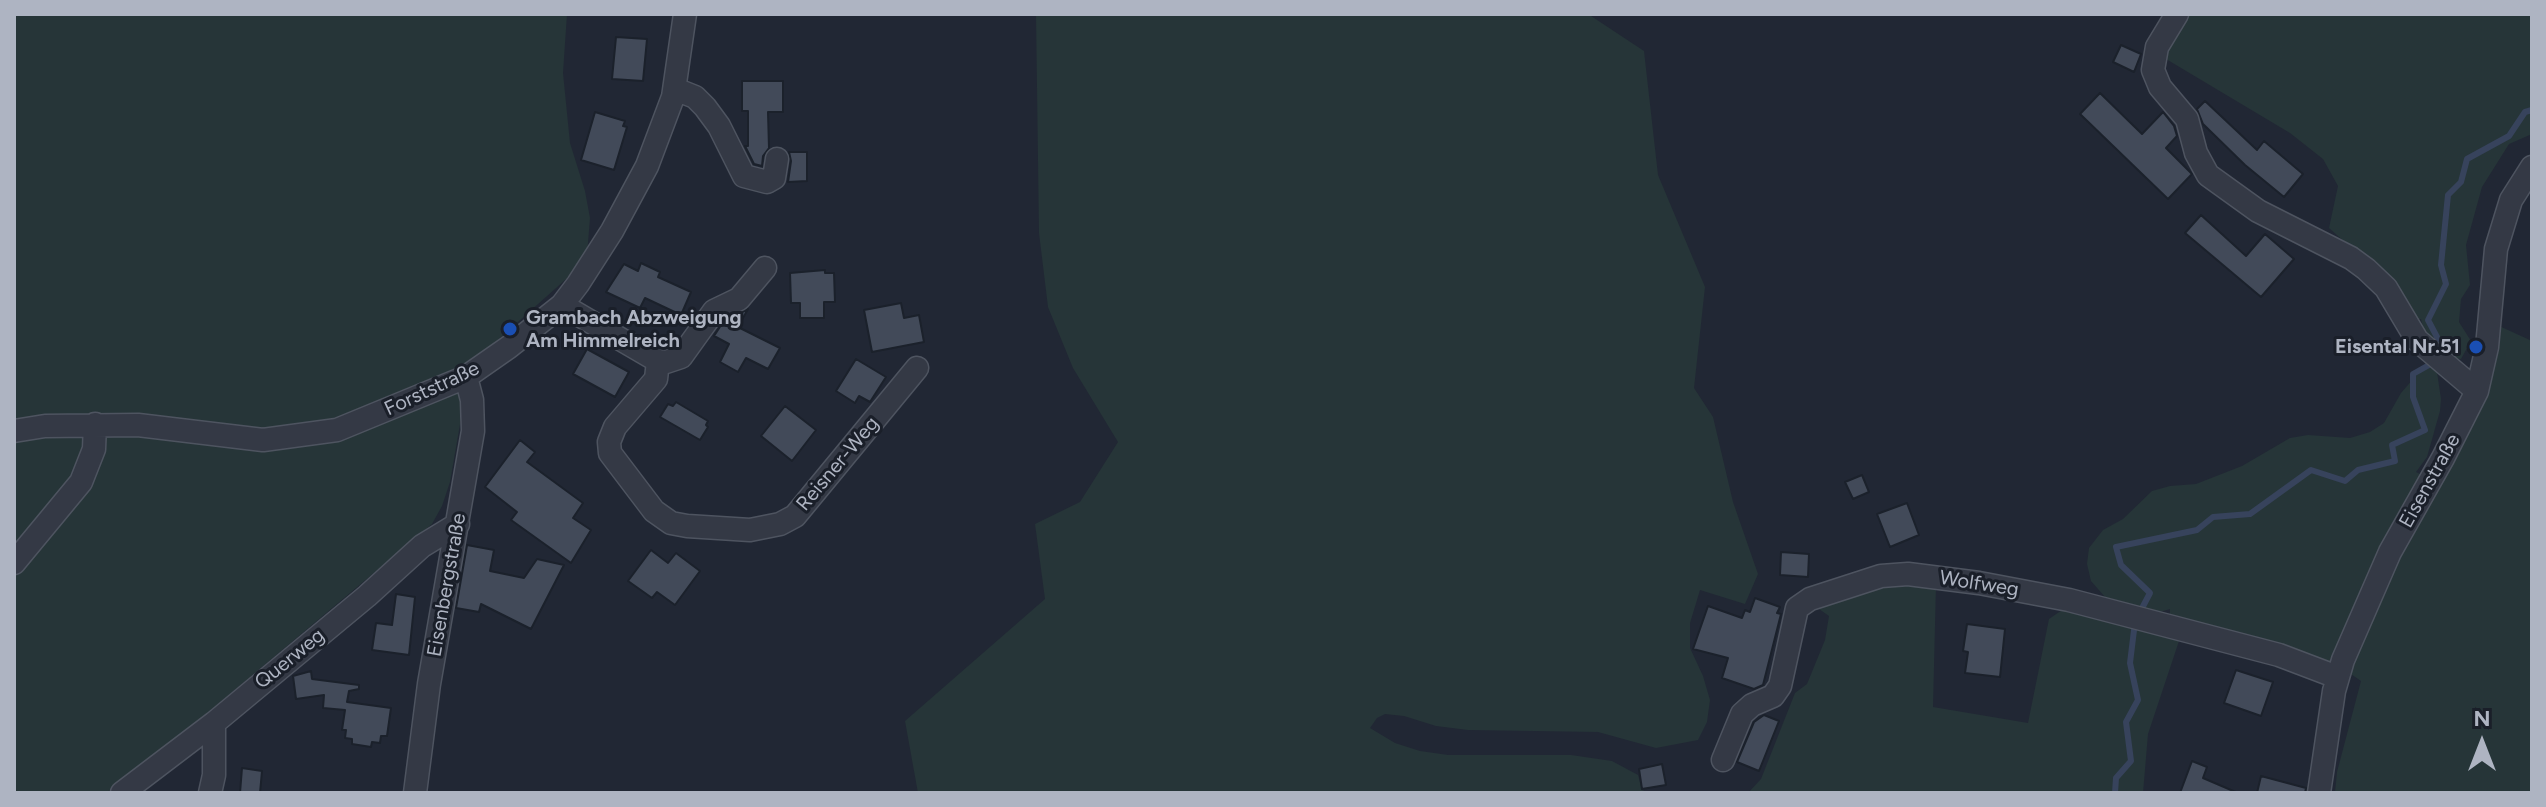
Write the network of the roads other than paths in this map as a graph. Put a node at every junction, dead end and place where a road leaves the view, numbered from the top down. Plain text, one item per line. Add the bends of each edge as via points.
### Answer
1 (685, 14) edge
2 (2177, 14) edge
3 (675, 89) junction
4 (777, 159) dead end
5 (2532, 167) edge
6 (765, 268) dead end
7 (562, 305) junction
8 (658, 361) junction
9 (917, 368) dead end
10 (466, 377) junction
11 (2477, 391) junction
12 (95, 424) junction
13 (14, 431) edge
14 (458, 524) junction
15 (14, 563) edge
16 (2337, 677) junction
17 (214, 723) junction
18 (1723, 760) dead end
19 (122, 793) edge
20 (210, 793) edge
21 (415, 793) edge
22 (2319, 793) edge

1 - 3 street, Forststraße
2 - 11 street via 2157,47 2153,70 2187,119 2208,175 2258,211 2366,269 2386,288 2417,340
3 - 4 street via 705,107 744,176 767,182 774,178
3 - 7 street, Forststraße via 647,166 612,231
5 - 11 street, Eisenstraße via 2511,200 2496,249 2487,347
6 - 8 street via 739,299 714,311 681,357
7 - 8 street
7 - 10 street, Forststraße
8 - 9 street, Reisner-Weg via 656,379 615,427 610,453 654,511 671,523 750,530 795,516
10 - 12 street, Forststraße via 337,430 263,440
10 - 14 street, Eisenbergstraße via 473,431
11 - 16 street, Eisenstraße via 2390,552
12 - 13 street, Forststraße
12 - 15 street via 94,449 81,482
14 - 17 street, Querweg via 422,546
14 - 21 street, Eisenbergstraße
16 - 18 street, Wolfweg via 2279,655 2069,600 1979,583 1881,576 1797,608 1780,686 1742,714
16 - 22 street, Eisenstraße
17 - 19 street, Querweg
17 - 20 street

